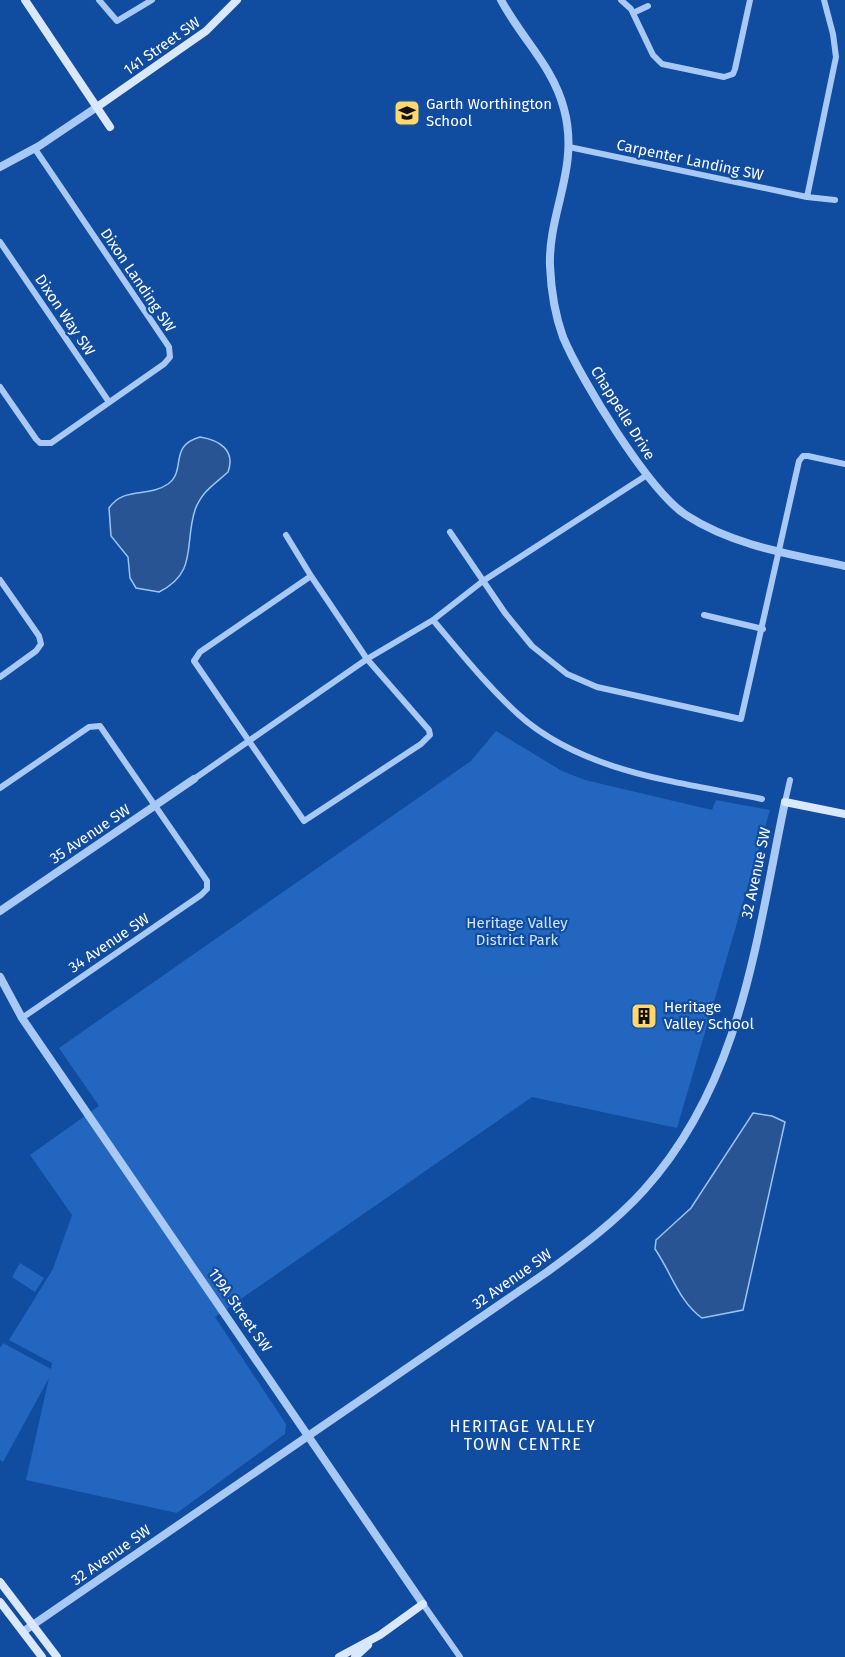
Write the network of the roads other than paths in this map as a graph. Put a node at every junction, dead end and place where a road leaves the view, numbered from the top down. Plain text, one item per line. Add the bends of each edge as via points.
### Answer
1 (25, 0) edge
2 (99, 0) edge
3 (152, 0) edge
4 (237, 0) edge
5 (501, 0) edge
6 (621, 0) edge
7 (750, 0) edge
8 (824, 0) edge
9 (648, 6) dead end
10 (633, 13) junction
11 (97, 107) junction
12 (110, 127) dead end
13 (569, 147) junction
14 (35, 149) junction
15 (0, 166) edge
16 (807, 197) junction
17 (835, 200) dead end
18 (0, 242) edge
19 (0, 387) edge
20 (110, 402) junction
21 (845, 464) edge
22 (647, 475) junction
23 (450, 532) dead end
24 (286, 535) dead end
25 (780, 552) junction
26 (845, 566) edge
27 (311, 576) junction
28 (0, 580) edge
29 (483, 581) junction
30 (704, 615) dead end
31 (433, 620) junction
32 (763, 629) junction
33 (367, 659) junction
34 (0, 677) edge
35 (249, 742) junction
36 (194, 778) joint
37 (790, 780) dead end
38 (0, 788) edge
39 (762, 799) dead end
40 (785, 802) junction
41 (156, 805) junction
42 (845, 814) edge
43 (0, 911) edge
44 (0, 977) edge
45 (22, 1018) junction
46 (309, 1435) junction
47 (0, 1582) edge
48 (0, 1602) edge
49 (423, 1604) junction
50 (33, 1624) junction
51 (24, 1631) junction
52 (380, 1635) junction
53 (42, 1657) edge
54 (57, 1657) edge
55 (339, 1657) edge
56 (355, 1657) edge
57 (460, 1657) edge

1 - 11 main road
2 - 3 street via 117,21
4 - 11 main road, 141 Street SW via 206,31
5 - 13 street, Chappelle Drive via 554,79 565,111
6 - 10 street
7 - 10 street via 735,69 724,77 662,64 653,55
8 - 16 street via 836,57
9 - 10 street
11 - 12 main road
11 - 14 street
13 - 16 street, Carpenter Landing SW
13 - 22 street, Chappelle Drive via 551,246 554,300 562,335
14 - 15 street
14 - 20 street, Dixon Landing SW via 169,347 167,361
16 - 17 street, Carpenter Landing SW
18 - 20 street, Dixon Way SW
19 - 20 street, Dixon Landing SW via 36,440 46,444
21 - 25 street via 803,456 799,461
22 - 25 street, Chappelle Drive via 684,514 742,543
22 - 29 street
23 - 29 street
24 - 27 street
25 - 26 street, Chappelle Drive
25 - 32 street
27 - 33 street
27 - 35 street via 196,655 194,661
28 - 34 street via 42,644
29 - 31 street
29 - 32 street via 532,646 567,674 597,687 735,719 744,714
30 - 32 street
31 - 33 street
31 - 39 street via 520,716 576,752 651,776
33 - 35 street
33 - 35 street via 429,730 430,735 421,744 304,821
35 - 36 street
36 - 41 street, 35 Avenue SW
37 - 40 street, 32 Avenue SW
38 - 41 street via 89,727 98,725
40 - 42 main road
40 - 46 street, 32 Avenue SW via 728,1050 704,1104 672,1156 635,1200 589,1241
41 - 43 street, 35 Avenue SW
41 - 45 street, 34 Avenue SW via 205,877 207,885 201,895
44 - 45 street, 119A Street SW
45 - 46 street, 119A Street SW
46 - 49 street, 119A Street SW
46 - 50 street, 32 Avenue SW
47 - 50 main road
48 - 51 main road
49 - 52 main road
49 - 57 street, 119A Street SW
50 - 51 street, 32 Avenue SW
50 - 54 main road
51 - 53 main road
52 - 55 main road
52 - 56 main road

